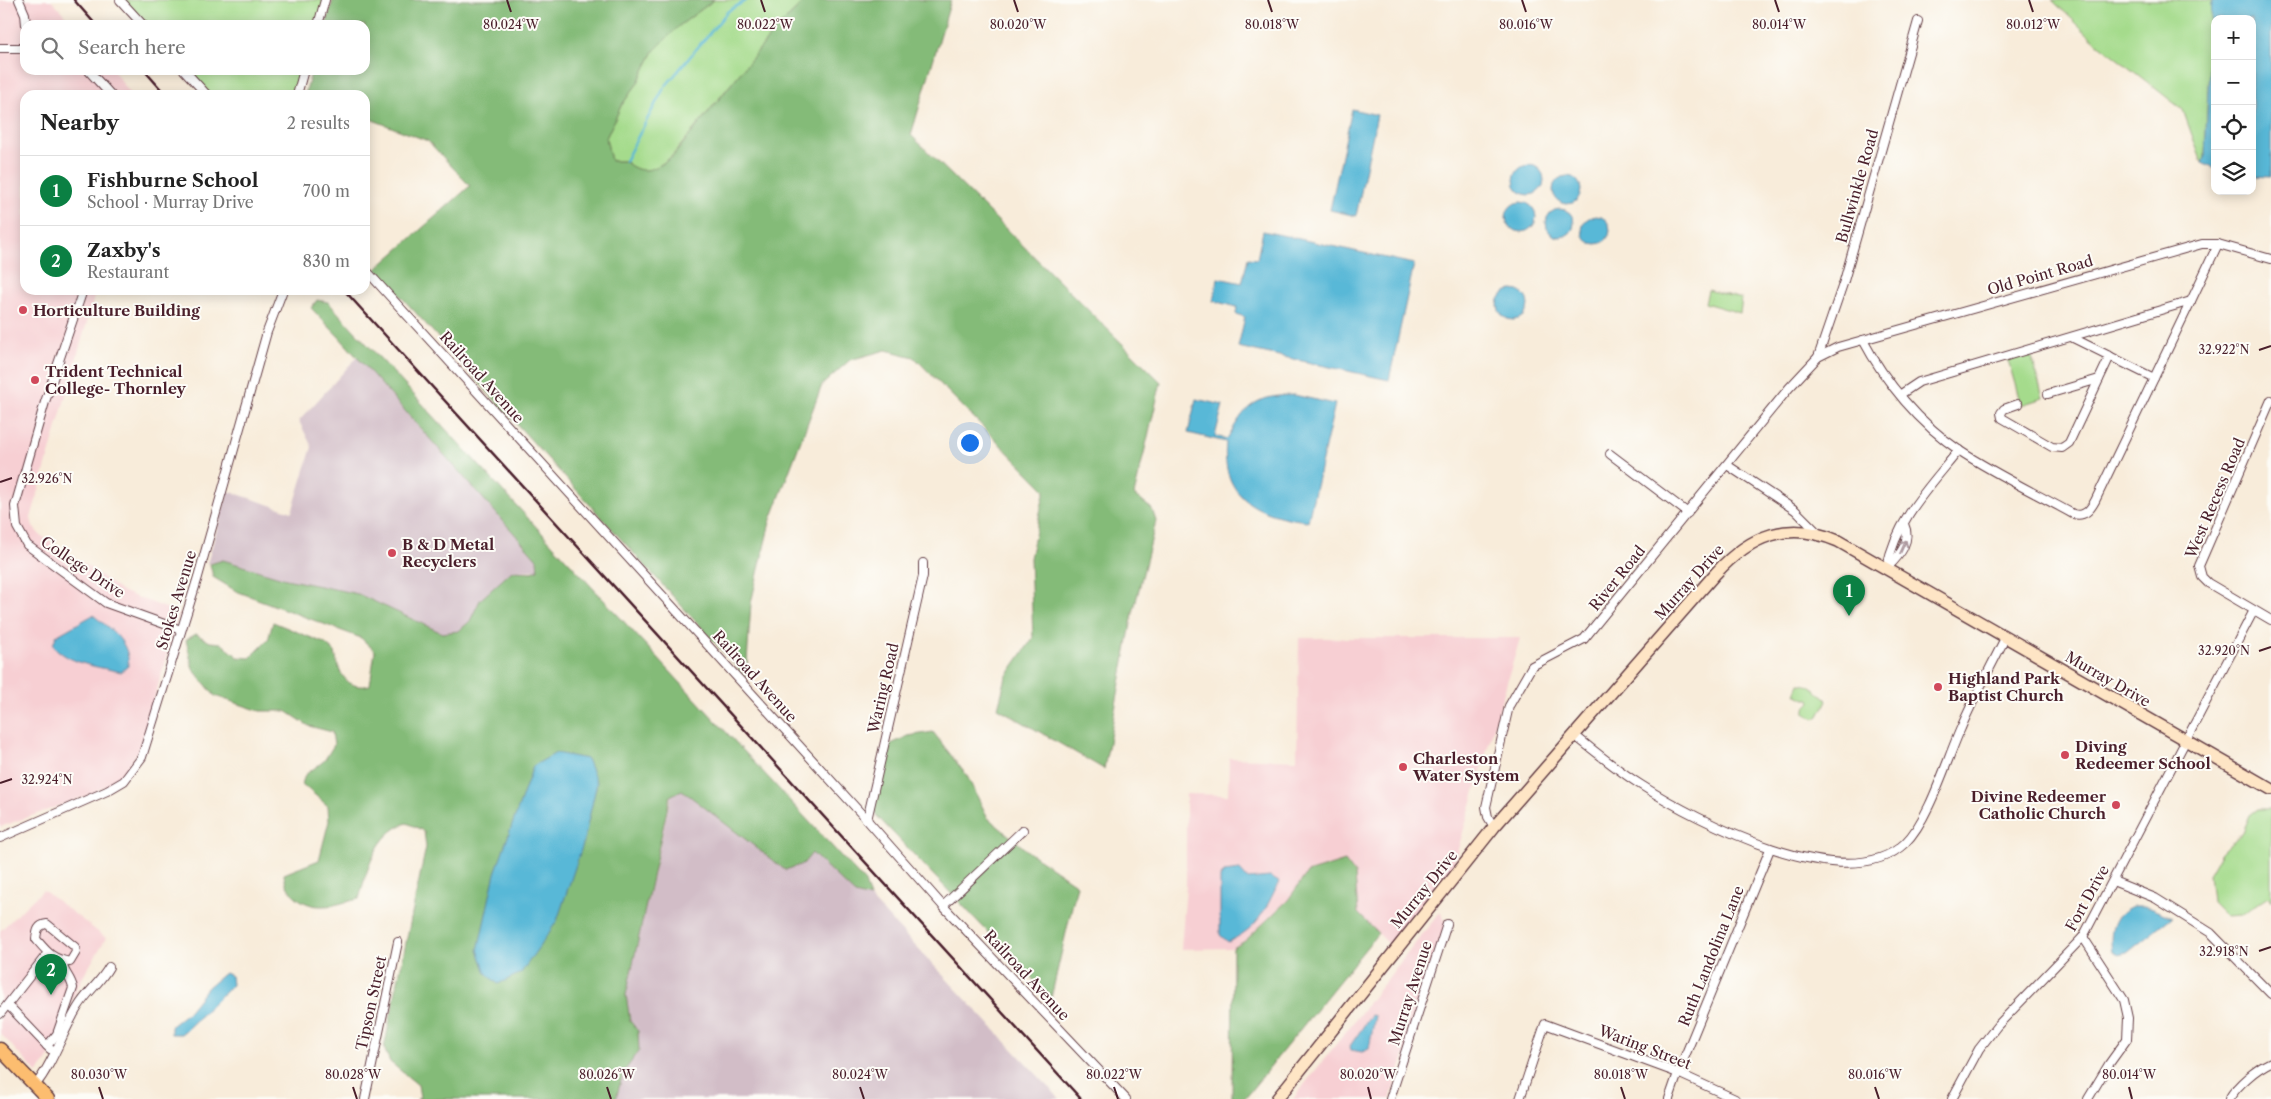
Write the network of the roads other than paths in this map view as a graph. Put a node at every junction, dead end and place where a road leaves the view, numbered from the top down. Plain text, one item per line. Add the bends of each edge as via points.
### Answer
1 (19, 0) edge
2 (120, 0) edge
3 (325, 0) edge
4 (26, 20) edge
5 (138, 20) edge
6 (319, 20) edge
7 (1918, 21) dead end
8 (0, 48) edge
9 (20, 48) edge
10 (93, 75) edge
11 (189, 75) edge
12 (303, 75) edge
13 (106, 90) edge
14 (202, 90) edge
15 (298, 90) edge
16 (2218, 244) junction
17 (2271, 259) edge
18 (370, 274) edge
19 (81, 295) edge
20 (280, 295) edge
21 (2191, 302) junction
22 (2073, 338) junction
23 (1863, 340) junction
24 (2110, 356) junction
25 (1818, 357) junction
26 (2154, 378) junction
27 (2099, 379) junction
28 (1900, 394) junction
29 (2048, 394) dead end
30 (2271, 400) edge
31 (2018, 404) dead end
32 (1959, 450) junction
33 (1610, 454) dead end
34 (1727, 465) junction
35 (1688, 513) junction
36 (1819, 534) junction
37 (923, 563) dead end
38 (1888, 567) junction
39 (2253, 612) junction
40 (2271, 620) edge
41 (181, 630) junction
42 (2006, 636) junction
43 (1574, 736) junction
44 (2185, 740) junction
45 (2271, 789) edge
46 (867, 820) junction
47 (1494, 827) junction
48 (1023, 830) dead end
49 (0, 838) edge
50 (1770, 849) junction
51 (2113, 881) junction
52 (943, 906) junction
53 (1447, 924) dead end
54 (2083, 937) junction
55 (398, 942) dead end
56 (47, 954) junction
57 (62, 961) junction
58 (109, 967) dead end
59 (2271, 994) edge
60 (8, 1005) junction
61 (0, 1014) edge
62 (47, 1046) junction
63 (0, 1049) edge
64 (55, 1054) junction
65 (2271, 1062) edge
66 (1678, 1073) junction
67 (35, 1086) junction
68 (48, 1099) edge
69 (365, 1099) edge
70 (1126, 1099) edge
71 (1277, 1099) edge
72 (1390, 1099) edge
73 (1520, 1099) edge
74 (1669, 1099) edge
75 (1735, 1099) edge
76 (1952, 1099) edge
77 (2088, 1099) edge
78 (2229, 1099) edge

1 - 4 street
2 - 5 street
3 - 6 street
7 - 25 street, Bullwinkle Road via 1844,281
8 - 9 street
10 - 13 street
11 - 14 street
12 - 15 street
16 - 17 street, Old Point Road
16 - 21 street
16 - 23 street, Old Point Road via 2202,244
18 - 46 street, Railroad Avenue
19 - 41 street, College Drive via 14,506 16,527 27,545 106,603
20 - 41 street, Stokes Avenue
21 - 22 street
21 - 26 street
22 - 24 street
22 - 28 street via 1919,382
23 - 25 street, Old Point Road
23 - 28 street
24 - 26 street
24 - 27 street
25 - 34 street, River Road
26 - 32 street via 2088,512 2073,514
27 - 29 street
27 - 31 street via 2070,443 2062,448 2049,446 2003,419 2000,415 2002,410
28 - 32 street via 1927,425
30 - 39 street, West Recess Road via 2199,566 2208,583
32 - 38 street via 1904,524 1893,543
33 - 35 street
34 - 35 street, River Road
34 - 36 street via 1795,510
35 - 47 street, River Road via 1584,639 1532,666 1509,706 1496,761 1486,807
36 - 38 street, Murray Drive via 1838,540
36 - 43 street, Murray Drive via 1801,531 1777,533 1754,541 1734,554
37 - 46 street, Waring Road via 923,576
38 - 42 street, Murray Drive
39 - 40 street
39 - 44 street, Fort Drive
41 - 49 street, Stokes Avenue via 148,742 124,781 107,792
42 - 44 street, Murray Drive
42 - 50 street via 1961,726 1923,816 1906,843 1883,858 1852,864 1815,860
43 - 47 street, Murray Drive
43 - 50 street via 1640,785
44 - 45 street, Murray Drive
44 - 51 street, Fort Drive
46 - 52 street, Railroad Avenue
47 - 71 street, Murray Drive
48 - 52 street
50 - 66 street, Ruth Landolina Lane
51 - 54 street, Fort Drive
51 - 59 street via 2156,898 2211,933
52 - 70 street, Railroad Avenue
53 - 72 street, Murray Avenue
54 - 76 street, Fort Drive via 1997,1026 1979,1049
54 - 77 street via 2124,1000 2128,1018 2127,1039
55 - 69 street, Tipson Street
56 - 57 street
56 - 57 street via 36,939 37,930 47,924 76,947 70,962
56 - 60 street
57 - 62 street via 73,988 58,1034
58 - 64 street via 96,988 80,1004
60 - 61 street
60 - 62 street
62 - 64 street
63 - 67 main road
64 - 67 street
65 - 78 street via 2233,1092
66 - 73 street, Waring Street via 1545,1024
66 - 74 street, Ruth Landolina Lane
66 - 75 street, Waring Street
67 - 68 main road

